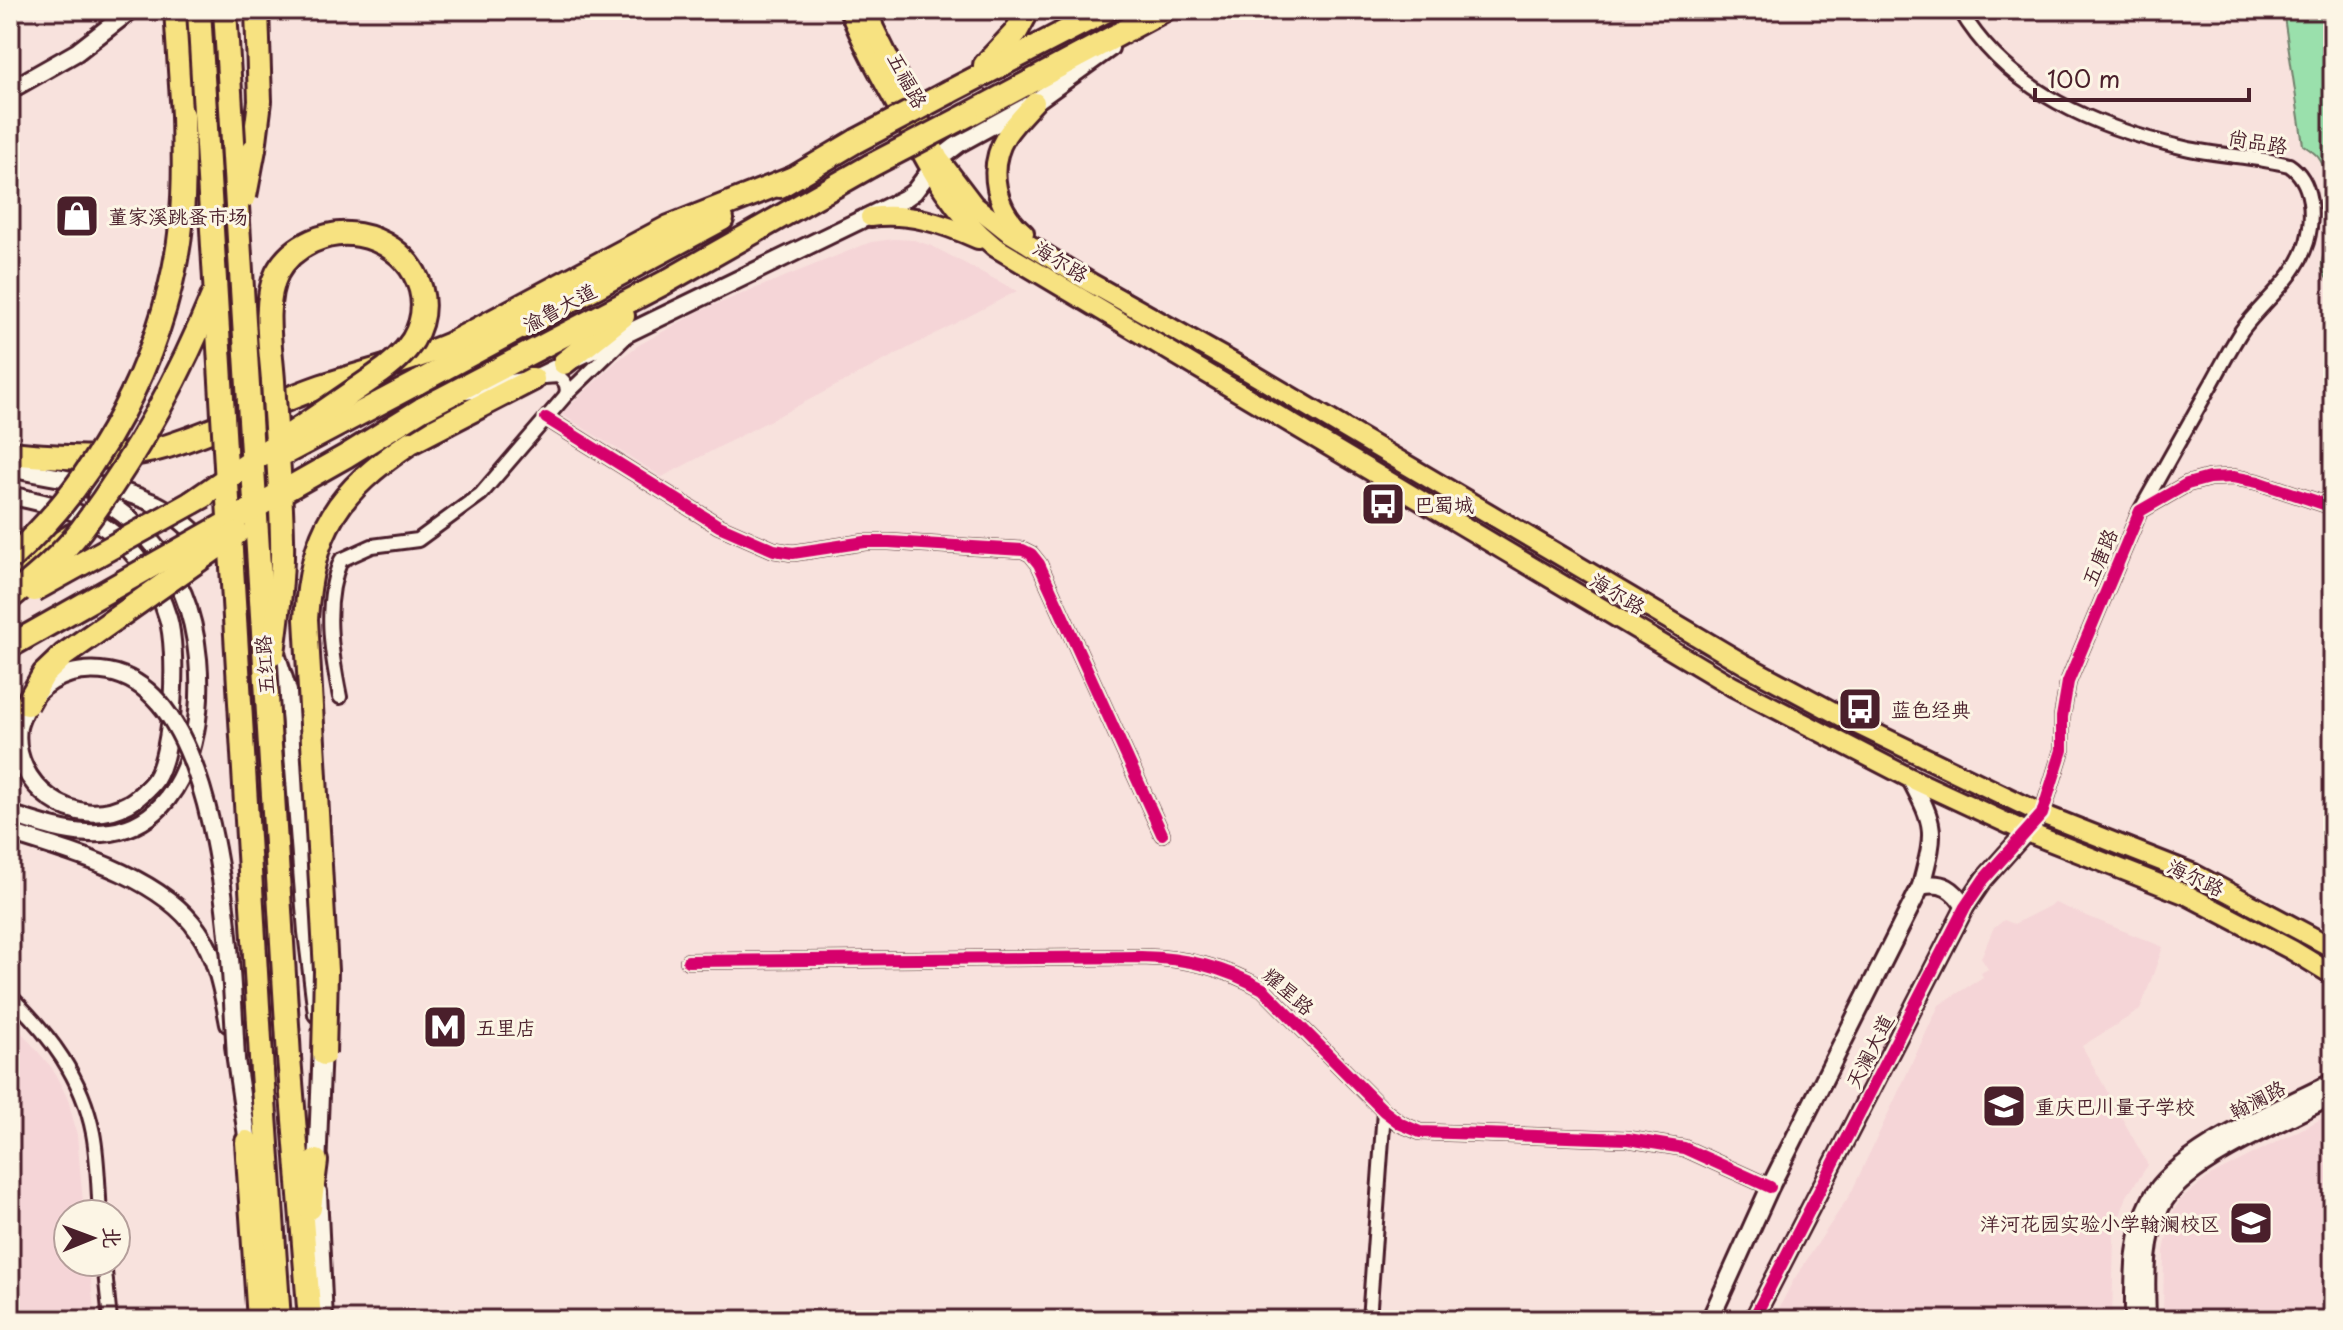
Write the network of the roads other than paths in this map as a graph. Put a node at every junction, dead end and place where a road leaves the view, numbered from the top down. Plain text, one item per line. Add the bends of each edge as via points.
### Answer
1 (131, 10) edge
2 (176, 10) edge
3 (199, 10) edge
4 (225, 10) edge
5 (257, 10) edge
6 (849, 10) edge
7 (1028, 10) edge
8 (1107, 10) edge
9 (1164, 10) edge
10 (1960, 10) edge
11 (870, 27) edge
12 (971, 79) junction
13 (10, 90) edge
14 (1035, 102) junction
15 (935, 164) junction
16 (791, 179) junction
17 (870, 217) junction
18 (995, 247) junction
19 (664, 283) junction
20 (1091, 283) junction
21 (633, 330) junction
22 (564, 363) junction
23 (533, 379) junction
24 (454, 393) junction
25 (566, 395) junction
26 (546, 418) junction
27 (10, 453) edge
28 (346, 456) junction
29 (10, 468) edge
30 (58, 479) junction
31 (10, 495) edge
32 (191, 503) junction
33 (2333, 507) edge
34 (2140, 511) junction
35 (80, 531) junction
36 (10, 559) edge
37 (10, 567) edge
38 (10, 601) edge
39 (10, 646) edge
40 (277, 693) junction
41 (340, 697) dead end
42 (27, 704) junction
43 (1910, 778) junction
44 (10, 814) edge
45 (2042, 814) junction
46 (2024, 831) junction
47 (10, 833) edge
48 (1162, 834) dead end
49 (1921, 886) junction
50 (1965, 907) junction
51 (2333, 948) edge
52 (688, 961) dead end
53 (2333, 975) edge
54 (10, 996) edge
55 (324, 1054) junction
56 (236, 1059) junction
57 (2333, 1082) edge
58 (2333, 1093) edge
59 (1384, 1111) junction
60 (247, 1142) junction
61 (316, 1161) junction
62 (1770, 1187) junction
63 (99, 1198) edge
64 (305, 1251) junction
65 (275, 1269) junction
66 (106, 1278) edge
67 (110, 1320) edge
68 (259, 1320) edge
69 (270, 1320) edge
70 (279, 1320) edge
71 (310, 1320) edge
72 (321, 1320) edge
73 (1369, 1320) edge
74 (1710, 1320) edge
75 (1753, 1320) edge
76 (2134, 1320) edge
77 (2147, 1320) edge

1 - 13 main road via 77,52
2 - 36 highway, bridge via 184,175 179,243 165,304 147,360 121,414 66,500
3 - 65 highway, 五红路, bridge
4 - 40 highway, 五红路, bridge
5 - 35 highway, bridge via 260,101 254,149 225,265 197,333 148,426
6 - 11 main road, 五福路
7 - 12 highway via 1016,32
8 - 12 highway, 渝鲁大道
9 - 14 main road, 渝鲁大道
9 - 19 highway, 渝鲁大道, bridge
10 - 34 street, 尚品路 via 2007,68 2035,91 2091,119 2184,148 2289,165 2306,184 2310,226 2295,269 2241,332
11 - 15 main road, 五福路
12 - 16 highway, 渝鲁大道, bridge
14 - 15 main road, 渝鲁大道 via 960,143
14 - 20 main road via 1000,150 998,198 1017,228
15 - 17 main road, 渝鲁大道 via 914,192
15 - 18 main road, 海尔路 via 961,216
15 - 20 main road, 海尔路 via 982,212
16 - 27 highway via 669,227 450,344 167,446 115,456
16 - 32 highway, 渝鲁大道, bridge
17 - 18 main road via 929,220
17 - 21 main road, 渝鲁大道
18 - 43 main road, 海尔路 via 1732,686
19 - 22 highway
19 - 24 highway, 渝鲁大道
20 - 45 main road, 海尔路 via 1744,664
21 - 22 main road, 渝鲁大道
21 - 25 street
22 - 23 main road, 渝鲁大道
23 - 24 main road, 渝鲁大道
23 - 25 street via 558,376 567,387
23 - 55 highway, bridge via 411,442 369,471 337,508 313,558 306,619 326,971
24 - 28 highway, 渝鲁大道, bridge
25 - 26 street
26 - 41 street via 481,494 448,520 418,540 372,546 341,560 334,576 330,648
26 - 48 street via 719,526 774,550 793,553 889,542 1031,554
28 - 39 highway, 渝鲁大道, bridge
28 - 42 highway, bridge via 86,638 44,674
29 - 30 main road
30 - 40 main road via 153,502 183,521 223,559 272,641
30 - 44 main road, bridge via 114,506 154,544 170,568 192,627 197,660 195,729 175,791 158,811 134,825 82,834
31 - 42 main road, bridge via 70,511 107,528 155,584 169,620 174,658 164,755 155,779 128,804 98,812 72,810 38,788 19,750 18,726
32 - 38 highway, 渝鲁大道, bridge
32 - 40 highway, bridge via 269,449 282,440 393,365 414,338 423,300 408,261 393,248 356,234 316,240 292,251 276,275 270,303 271,348 276,437 277,451 279,481 282,540
33 - 34 street, 五唐路 via 2233,477 2187,484
34 - 45 street, 五唐路 via 2068,682 2062,750
35 - 37 highway
35 - 38 highway, bridge
40 - 55 main road, bridge
40 - 64 highway, 五红路, bridge via 289,1057
42 - 56 main road, bridge via 58,678 98,670 138,683 166,712 201,788 221,869
43 - 46 main road, 海尔路
43 - 49 main road, 天澜大道 via 1930,815 1933,840
45 - 46 main road, 天澜大道
45 - 51 main road, 海尔路 via 2194,874
46 - 50 main road, 天澜大道
46 - 53 main road, 海尔路 via 2187,895
47 - 56 main road, bridge via 123,873 157,891 183,914 198,930 222,986
49 - 50 main road via 1947,886
49 - 62 main road, 天澜大道
50 - 75 main road, 天澜大道
52 - 59 street, 耀星路 via 1141,957 1199,963 1263,989
54 - 63 street via 64,1056 82,1093 93,1133
55 - 61 main road
56 - 60 main road
57 - 76 main road, 翰澜路 via 2202,1151 2165,1179 2151,1200 2136,1247
58 - 77 main road, 翰澜路 via 2207,1162 2173,1189 2161,1205 2148,1249
59 - 62 street, 耀星路 via 1420,1132 1628,1139 1684,1148
59 - 73 street
60 - 65 main road
60 - 68 highway
61 - 64 highway
61 - 72 main road
62 - 74 main road, 天澜大道
64 - 71 highway, 五红路
64 - 72 highway
65 - 69 highway
65 - 70 highway, 五红路
66 - 67 street

